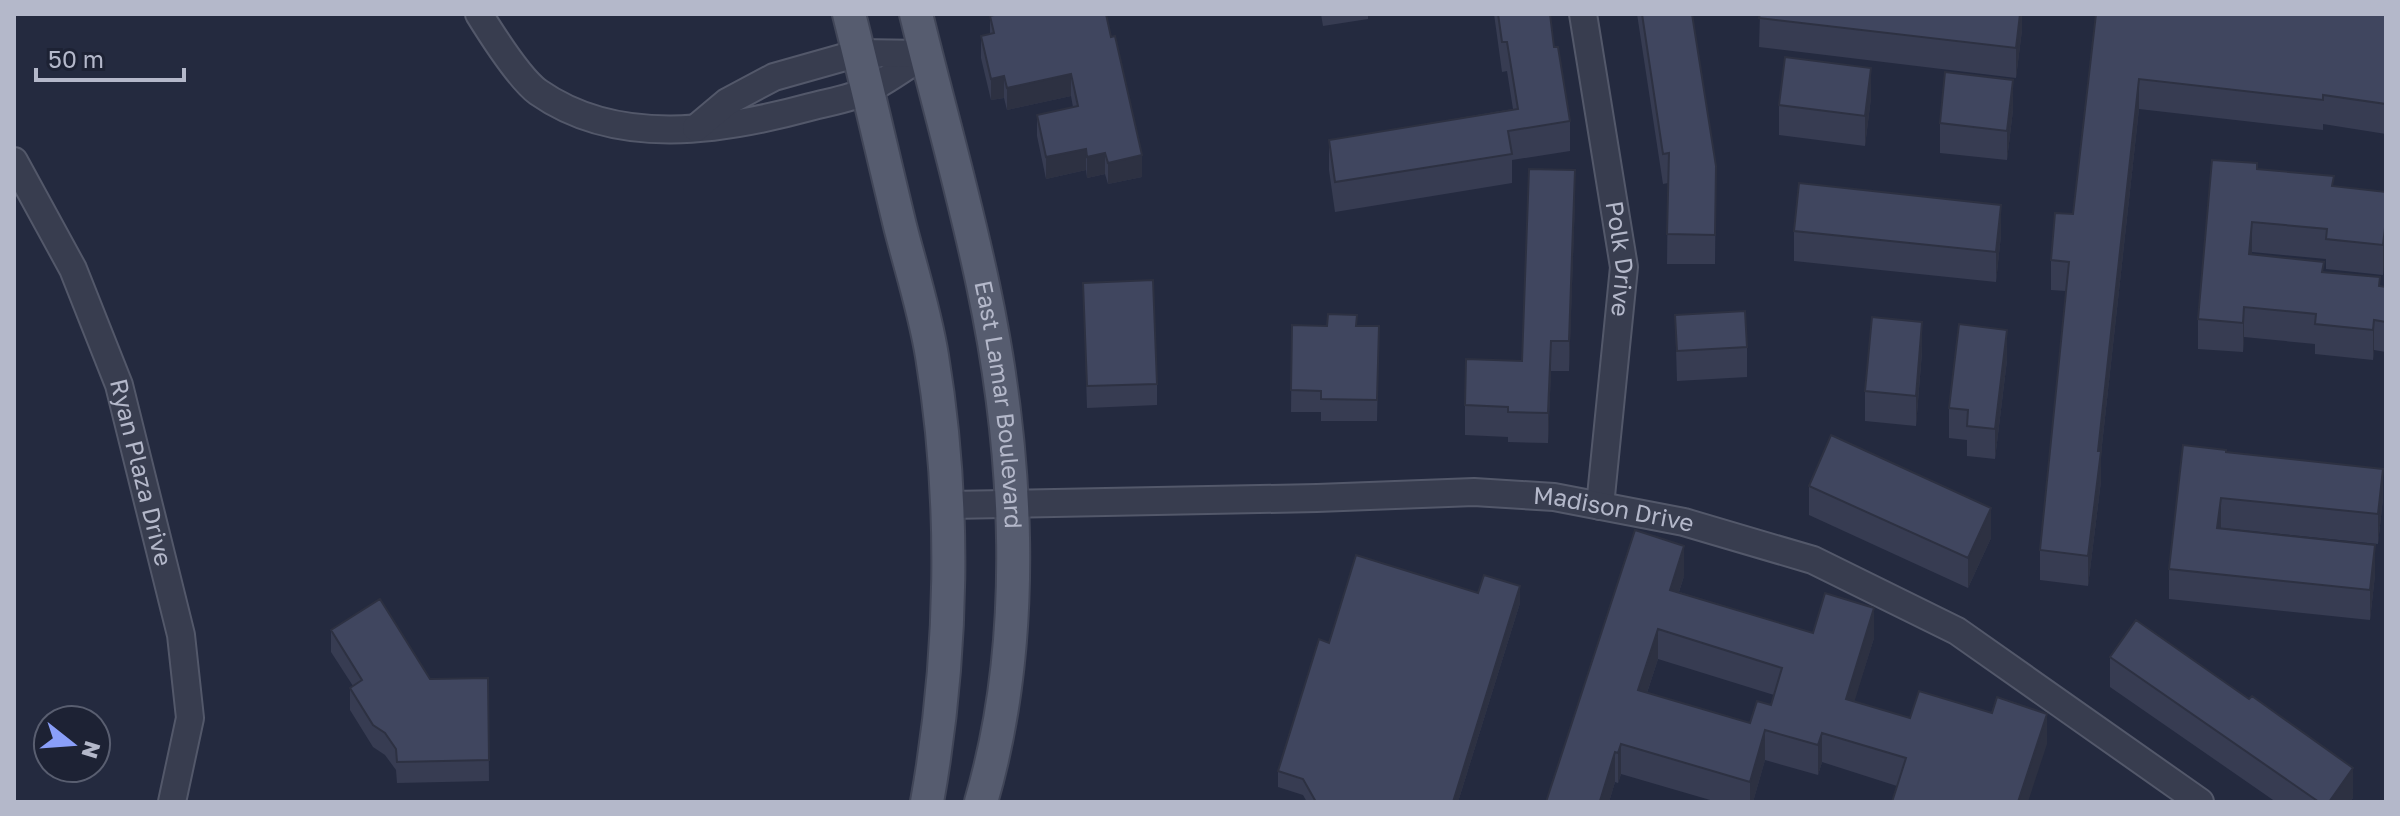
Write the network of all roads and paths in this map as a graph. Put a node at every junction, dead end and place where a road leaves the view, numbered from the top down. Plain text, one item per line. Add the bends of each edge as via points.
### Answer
1 (479, 14) edge
2 (849, 14) edge
3 (916, 14) edge
4 (1583, 14) edge
5 (859, 53) junction
6 (925, 54) junction
7 (867, 92) junction
8 (696, 128) junction
9 (14, 161) edge
10 (1013, 504) junction
11 (949, 505) junction
12 (1600, 506) junction
13 (172, 802) edge
14 (927, 802) edge
15 (981, 802) edge
16 (2200, 802) edge

1 - 8 street via 537,91 585,116 635,129
2 - 5 main road
3 - 6 main road, East Lamar Boulevard
4 - 12 street, Polk Drive via 1624,267
5 - 6 street
5 - 7 main road
5 - 8 street via 774,77 727,102
6 - 7 street
6 - 10 main road, East Lamar Boulevard via 983,286
7 - 8 street via 761,120
7 - 11 main road via 932,352
9 - 13 street, Ryan Plaza Drive via 73,269 119,385 181,635 190,718
10 - 11 street, Madison Drive
10 - 12 street, Madison Drive via 1474,492
10 - 15 main road, East Lamar Boulevard via 1010,625 999,729
11 - 14 main road via 945,653
12 - 16 street, Madison Drive via 1684,522 1813,560 1873,588 1957,631

